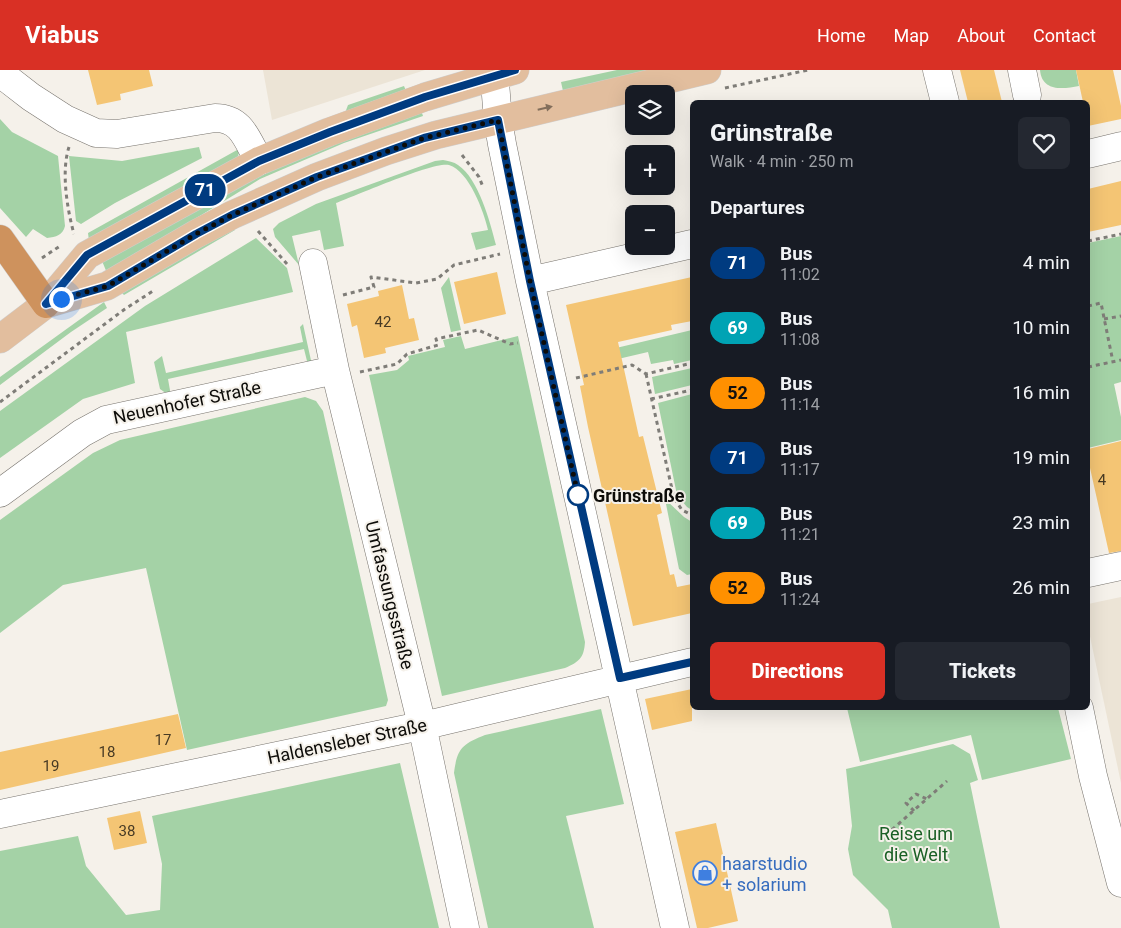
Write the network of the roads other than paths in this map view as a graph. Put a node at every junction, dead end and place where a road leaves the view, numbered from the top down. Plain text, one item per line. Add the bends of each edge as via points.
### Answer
1 (937, 70) edge
2 (501, 72) edge
3 (0, 73) edge
4 (715, 79) edge
5 (944, 100) edge
6 (498, 120) junction
7 (1121, 146) edge
8 (1090, 154) edge
9 (259, 161) junction
10 (0, 239) edge
11 (690, 244) edge
12 (314, 267) road end
13 (530, 281) junction
14 (46, 304) junction
15 (0, 339) edge
16 (336, 374) junction
17 (0, 493) edge
18 (1121, 566) edge
19 (1090, 573) edge
20 (690, 662) edge
21 (620, 678) junction
22 (1079, 710) edge
23 (422, 726) junction
24 (0, 814) edge
25 (1121, 883) edge
26 (465, 928) edge
27 (675, 928) edge

1 - 5 street
2 - 6 street
2 - 9 main road via 359,121
3 - 9 street via 31,97 76,125 96,133 111,134 226,119 238,125
6 -> 4 main road
6 - 13 street
6 - 14 main road via 424,138 342,167 232,215 108,286
7 - 8 street
9 - 14 main road via 87,255
10 - 14 highway
11 - 13 street
12 - 16 street, Umfassungsstraße
13 - 21 street
14 - 15 main road
16 - 17 street, Neuenhofer Straße via 106,420 82,433
16 - 23 street, Umfassungsstraße
18 - 19 street
20 - 21 street, Haldensleber Straße
21 - 23 street, Haldensleber Straße
21 - 27 street
22 - 25 street
23 - 24 street, Haldensleber Straße
23 - 26 street, Umfassungsstraße

